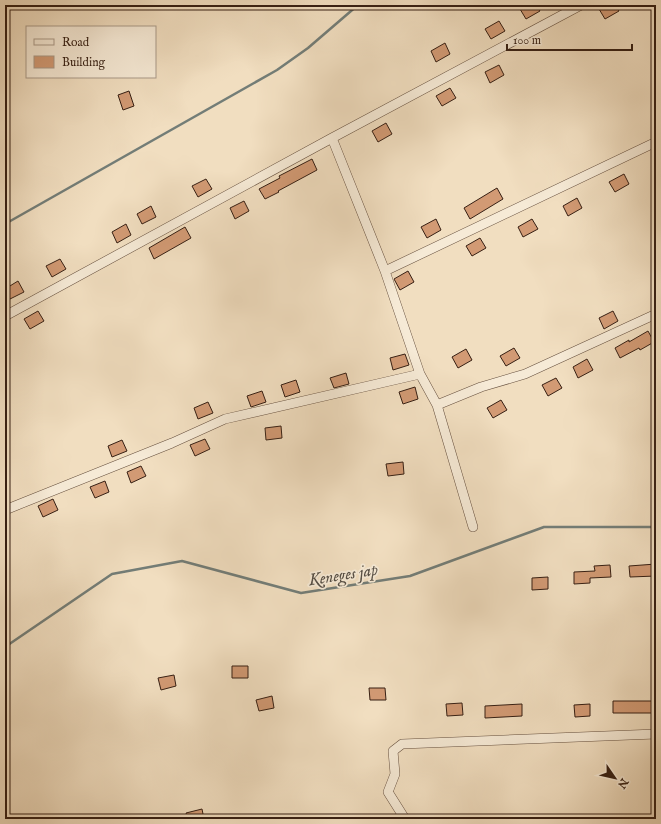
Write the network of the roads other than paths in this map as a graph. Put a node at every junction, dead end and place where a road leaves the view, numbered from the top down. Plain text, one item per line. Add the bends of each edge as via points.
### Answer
1 (581, 5) edge
2 (332, 138) junction
3 (656, 142) edge
4 (385, 270) junction
5 (656, 314) edge
6 (5, 316) edge
7 (420, 374) junction
8 (437, 405) junction
9 (5, 510) edge
10 (473, 527) dead end
11 (656, 734) edge
12 (405, 819) edge

1 - 2 street
2 - 4 street
2 - 6 street
3 - 4 street
4 - 7 street
5 - 8 street via 525,374 481,387
7 - 8 street
7 - 9 street via 225,419
8 - 10 street
11 - 12 street via 402,744 393,751 395,774 388,792

